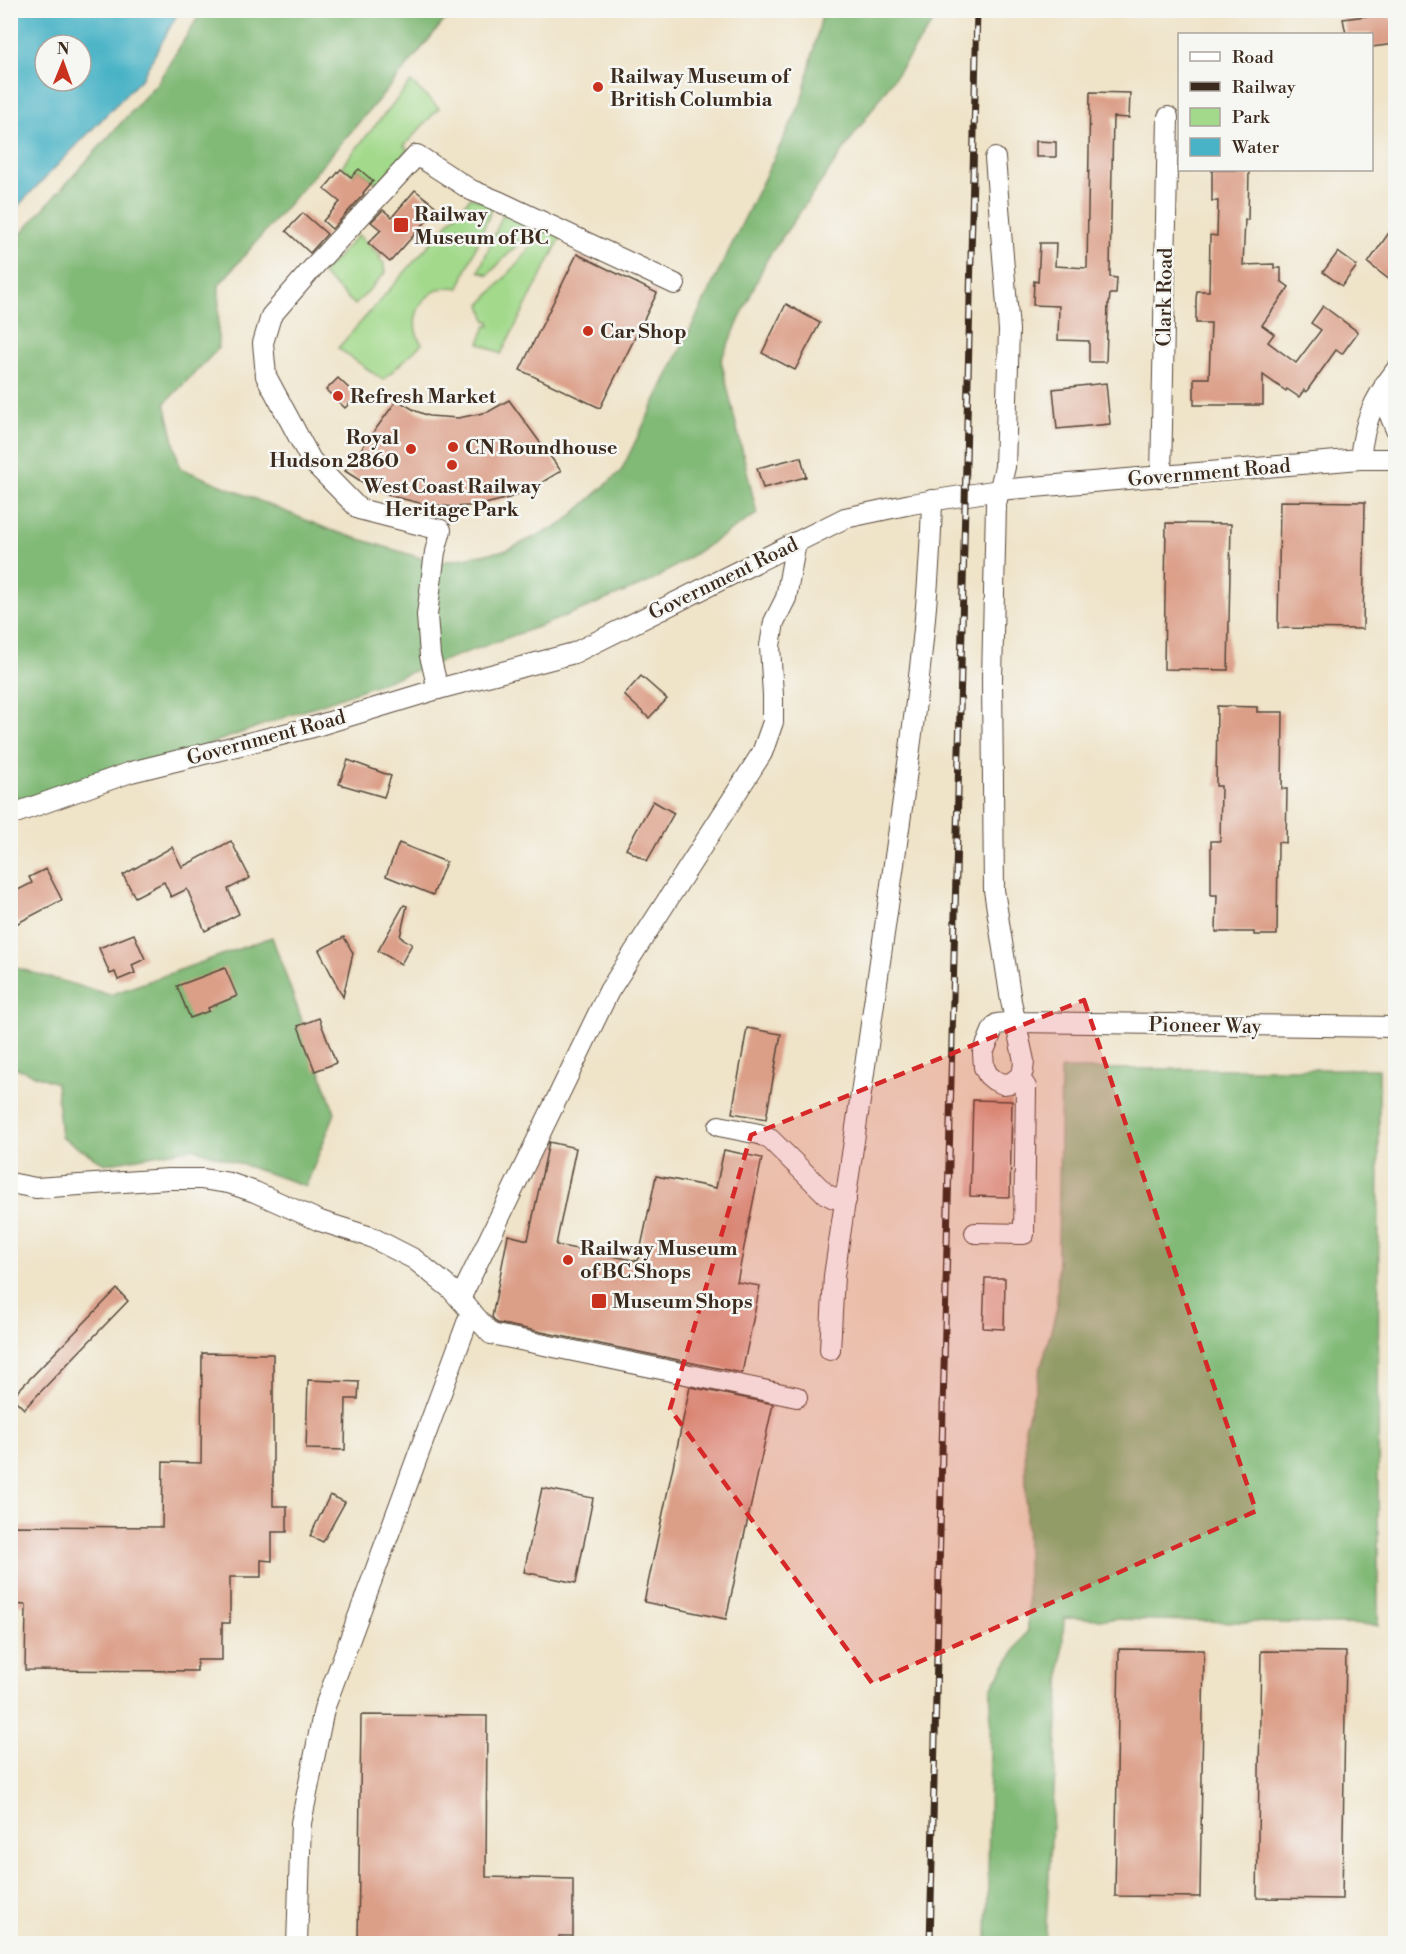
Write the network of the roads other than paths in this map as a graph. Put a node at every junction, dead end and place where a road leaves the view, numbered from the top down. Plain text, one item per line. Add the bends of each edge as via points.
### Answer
1 (1168, 117) dead end
2 (995, 159) dead end
3 (675, 284) dead end
4 (1390, 377) edge
5 (1395, 430) edge
6 (1360, 459) junction
7 (1395, 459) edge
8 (1161, 477) junction
9 (999, 490) junction
10 (932, 500) junction
11 (796, 542) junction
12 (438, 688) junction
13 (10, 815) edge
14 (1015, 1022) junction
15 (1395, 1027) edge
16 (1019, 1077) junction
17 (719, 1126) dead end
18 (10, 1183) edge
19 (846, 1200) junction
20 (975, 1233) dead end
21 (466, 1305) junction
22 (830, 1350) dead end
23 (797, 1396) dead end
24 (297, 1944) edge

1 - 8 street, Clark Road
2 - 9 street via 1009,330 1005,467
3 - 12 street via 471,190 417,155 271,316 263,343 266,376 311,460 358,509 441,530 429,607 430,656
4 - 5 street via 1387,408
4 - 6 street via 1371,407
6 - 7 street, Government Road
6 - 8 street, Government Road
8 - 9 street, Government Road
9 - 10 street, Government Road
9 - 14 street via 992,679 994,890
10 - 11 street, Government Road via 845,518
10 - 19 street via 924,636
11 - 12 street, Government Road via 574,652
11 - 21 street via 786,598 774,622 770,646 773,722 762,753 609,991
12 - 13 street, Government Road via 313,727 131,772
14 - 15 street, Pioneer Way
14 - 16 street via 1024,1061
14 - 16 street, Pioneer Way via 997,1024 982,1059 994,1080 1003,1084
16 - 20 street via 1026,1087 1024,1234
17 - 19 street via 770,1139 826,1194
18 - 21 street via 36,1188 168,1179 229,1183 320,1221 371,1237 414,1259
19 - 22 street via 834,1276
21 - 23 street via 491,1334
21 - 24 street via 324,1709 301,1823

